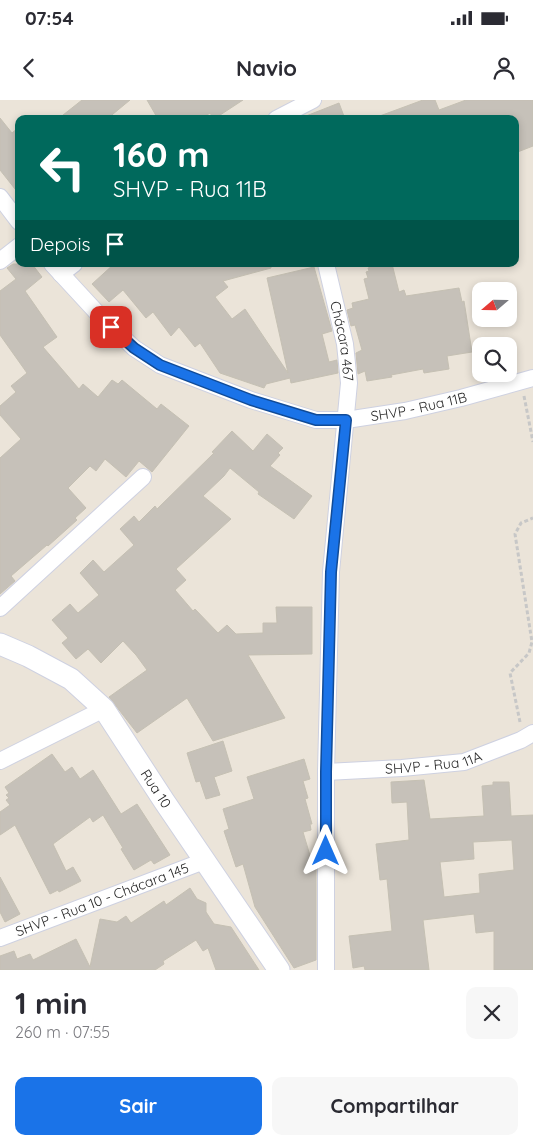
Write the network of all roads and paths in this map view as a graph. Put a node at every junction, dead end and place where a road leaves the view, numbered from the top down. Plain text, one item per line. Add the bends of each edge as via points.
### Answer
1 (312, 100) edge
2 (284, 115) edge
3 (0, 197) edge
4 (15, 217) edge
5 (15, 249) edge
6 (0, 261) edge
7 (327, 267) edge
8 (57, 269) edge
9 (527, 379) edge
10 (346, 420) junction
11 (533, 442) edge
12 (143, 477) dead end
13 (533, 518) edge
14 (0, 608) edge
15 (0, 644) edge
16 (104, 709) junction
17 (527, 737) edge
18 (0, 761) edge
19 (326, 772) junction
20 (204, 861) junction
21 (0, 938) edge
22 (279, 970) edge
23 (326, 970) edge

1 - 2 street
3 - 4 street
5 - 6 street
7 - 10 street, Chácara 467 via 345,344 350,384
8 - 10 street, SHVP - Rua 11B via 134,348 160,365 251,400 316,420
9 - 10 street, SHVP - Rua 11B via 405,411
9 - 11 path
10 - 19 street, Chácara 467 via 331,572
12 - 14 street
13 - 17 path via 521,523 515,534 532,642 529,653 510,673 520,724
15 - 16 street, Rua 10 via 71,679
16 - 18 street
16 - 20 street, Rua 10
17 - 19 street, SHVP - Rua 11A via 464,762
19 - 23 street, Chácara 467
20 - 21 street, SHVP - Rua 10 - Chácara 145
20 - 22 street, Rua 10

